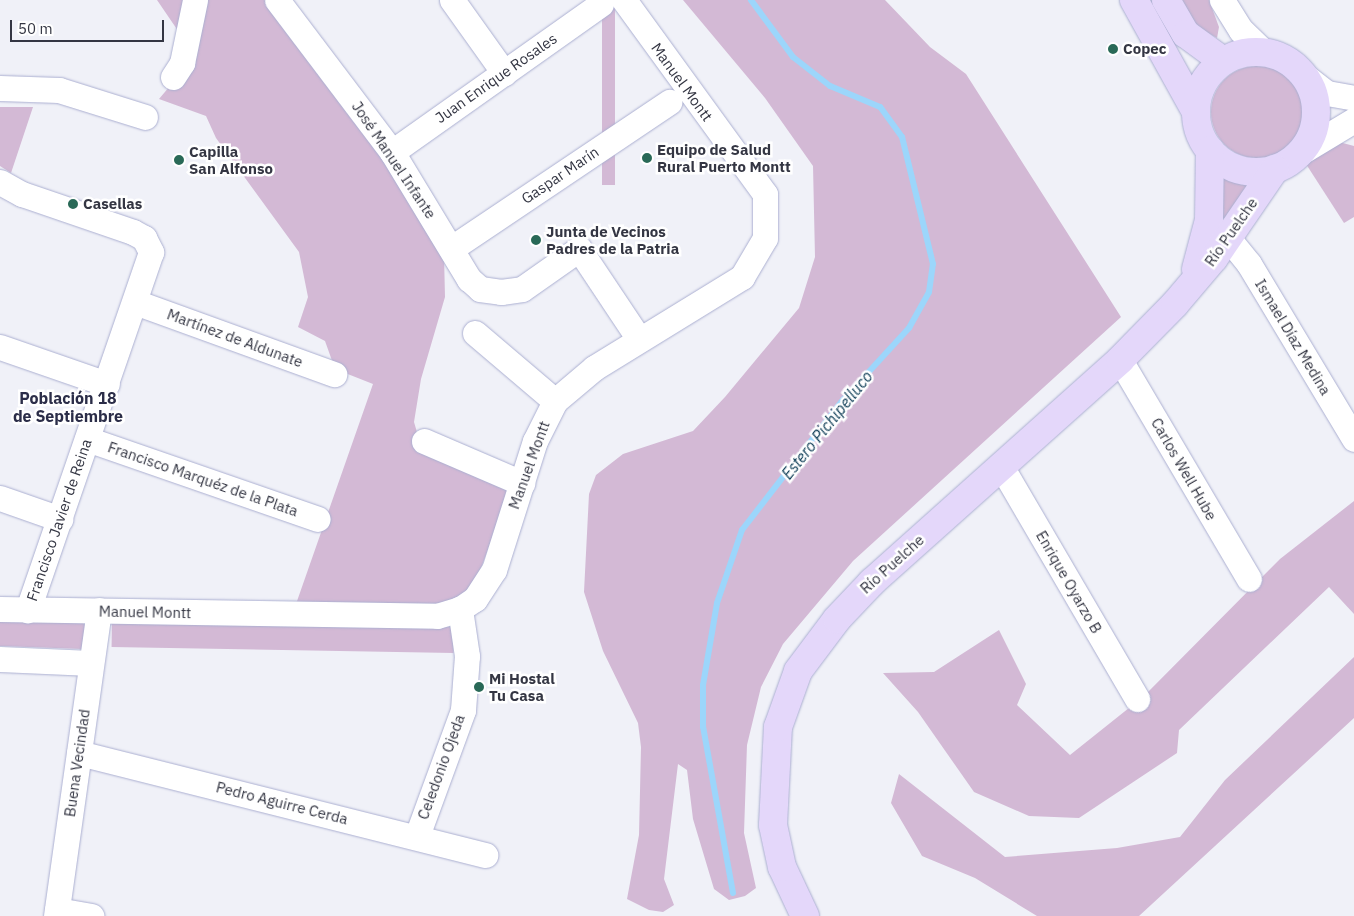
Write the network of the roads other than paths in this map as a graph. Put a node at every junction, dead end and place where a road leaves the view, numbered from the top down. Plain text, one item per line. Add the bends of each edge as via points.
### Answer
1 (195, 0) edge
2 (277, 0) edge
3 (452, 0) edge
4 (1134, 0) edge
5 (1166, 0) edge
6 (613, 2) edge
7 (1224, 4) edge
8 (1264, 52) junction
9 (1227, 58) junction
10 (504, 73) junction
11 (1305, 76) junction
12 (173, 77) dead end
13 (0, 88) edge
14 (1354, 98) edge
15 (668, 102) dead end
16 (1196, 112) junction
17 (145, 117) dead end
18 (1353, 125) edge
19 (1210, 150) junction
20 (392, 152) junction
21 (1301, 152) junction
22 (1275, 169) junction
23 (0, 182) edge
24 (1228, 238) junction
25 (452, 248) junction
26 (1184, 294) junction
27 (135, 302) junction
28 (475, 333) dead end
29 (639, 338) junction
30 (0, 347) edge
31 (1120, 360) junction
32 (334, 374) dead end
33 (107, 384) junction
34 (555, 400) junction
35 (87, 439) junction
36 (1354, 439) edge
37 (424, 442) dead end
38 (1001, 466) junction
39 (522, 483) junction
40 (0, 498) edge
41 (60, 519) junction
42 (318, 519) dead end
43 (1248, 579) dead end
44 (0, 610) edge
45 (28, 610) junction
46 (99, 610) junction
47 (460, 610) junction
48 (0, 659) edge
49 (92, 662) junction
50 (1137, 699) dead end
51 (79, 753) junction
52 (416, 836) junction
53 (485, 855) dead end
54 (56, 913) edge
55 (91, 916) edge
56 (805, 916) edge

1 - 12 street via 182,63
2 - 20 street, José Manuel Infante
3 - 10 street
4 - 16 main road
5 - 9 main road via 1186,34
6 - 10 street, Juan Enrique Rosales
6 - 29 street, Manuel Montt via 764,194 767,208 760,252 742,277
7 - 8 street
7 - 9 street
8 - 9 main road
8 - 11 main road via 1287,60
9 - 16 main road via 1204,82
10 - 20 street, Juan Enrique Rosales
11 - 14 street via 1327,93
11 - 21 main road via 1316,115
13 - 17 street via 59,90
15 - 25 street, Gaspar Marín
16 - 19 main road
18 - 21 street
19 - 22 main road via 1226,164 1245,171
19 - 26 main road, Río Puelche via 1206,237
20 - 25 street, José Manuel Infante
21 - 22 main road
22 - 24 main road, Río Puelche
23 - 27 street, Francisco Javier de Reina via 144,238 149,245 149,261
24 - 26 main road, Río Puelche
24 - 36 street, Ismael Díaz Medina via 1249,264
25 - 29 street, José Manuel Infante via 469,279 480,288 501,292 522,288 578,249
26 - 31 main road, Río Puelche
27 - 32 street, Martínez de Aldunate
27 - 33 street, Francisco Javier de Reina
28 - 34 street
29 - 34 street, Manuel Montt via 573,382
30 - 33 street
31 - 38 main road, Río Puelche
31 - 43 street, Carlos Well Hube
33 - 35 street, Francisco Javier de Reina
34 - 39 street, Manuel Montt
35 - 41 street, Francisco Javier de Reina
35 - 42 street, Francisco Marquéz de la Plata
37 - 39 street
38 - 50 street, Enrique Oyarzo B
38 - 56 main road, Río Puelche via 855,598 815,646 792,684 775,747 773,825 782,867
39 - 47 street, Manuel Montt via 494,570 475,599
40 - 41 street
41 - 45 street, Francisco Javier de Reina
44 - 45 street, Manuel Montt
45 - 46 street, Manuel Montt
46 - 47 street, Manuel Montt via 437,616
46 - 49 street, Buena Vecindad
47 - 52 street, Celedonio Ojeda via 467,656 463,710
48 - 49 street
49 - 51 street, Buena Vecindad
51 - 52 street, Pedro Aguirre Cerda
51 - 54 street, Buena Vecindad
52 - 53 street, Pedro Aguirre Cerda
54 - 55 street

